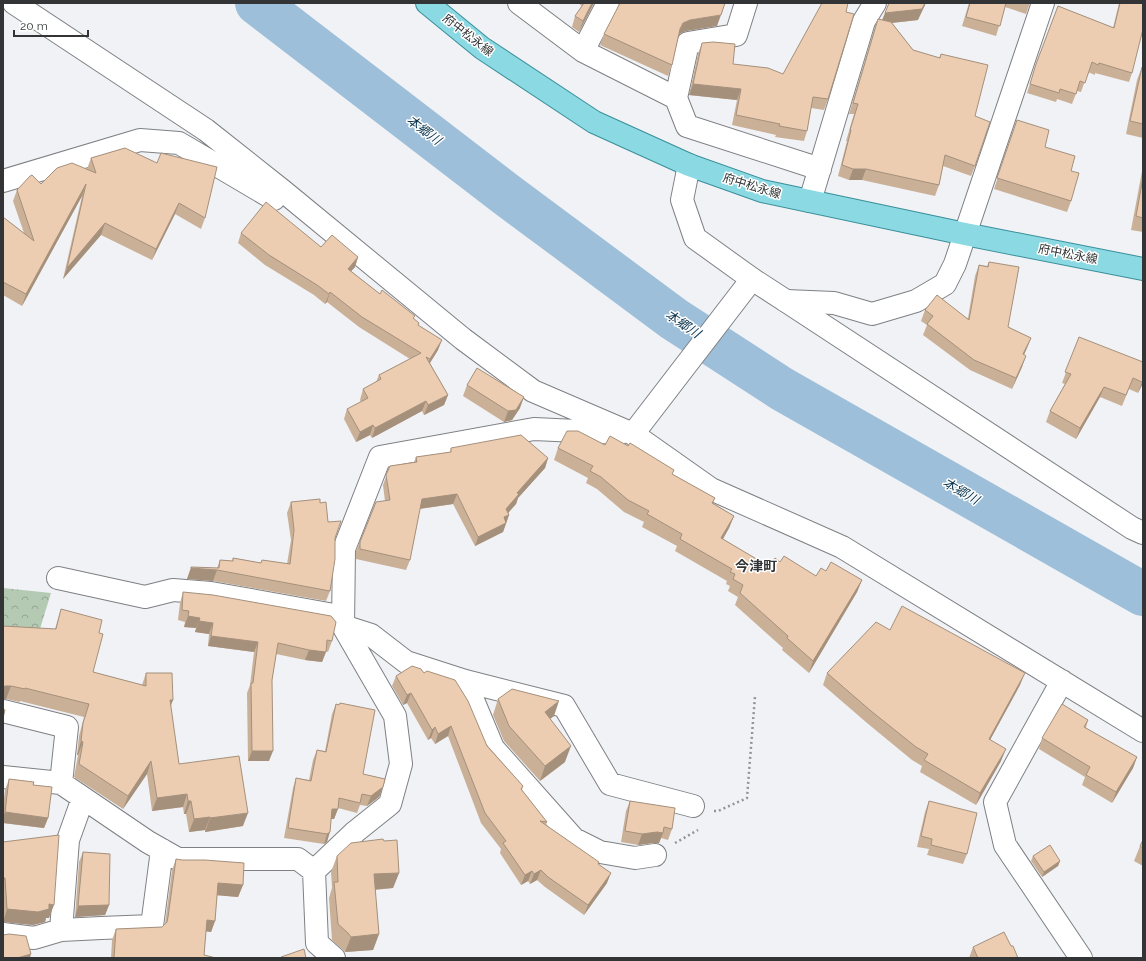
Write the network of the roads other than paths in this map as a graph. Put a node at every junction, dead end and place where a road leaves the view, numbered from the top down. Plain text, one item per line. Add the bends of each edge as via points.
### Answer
1 (14, 3) edge
2 (427, 3) edge
3 (519, 3) edge
4 (608, 3) edge
5 (746, 3) edge
6 (1042, 3) edge
7 (865, 9) edge
8 (583, 51) junction
9 (676, 98) junction
10 (689, 165) junction
11 (820, 169) junction
12 (3, 181) edge
13 (279, 195) junction
14 (810, 201) junction
15 (965, 234) junction
16 (1143, 269) edge
17 (752, 279) junction
18 (786, 301) junction
19 (633, 434) junction
20 (1143, 533) edge
21 (58, 578) dead end
22 (343, 626) junction
23 (465, 681) junction
24 (1062, 681) junction
25 (3, 711) edge
26 (1143, 731) edge
27 (3, 777) edge
28 (61, 783) junction
29 (83, 798) junction
30 (693, 806) road end
31 (162, 850) junction
32 (655, 855) road end
33 (314, 871) junction
34 (61, 930) junction
35 (3, 934) edge
36 (334, 958) edge
37 (1081, 958) edge

1 - 13 street via 206,130
2 - 10 main road, 府中松永線 via 482,48 594,122
3 - 8 street
4 - 8 street
5 - 9 street via 736,36 688,43
6 - 15 street
7 - 11 street
8 - 9 street
9 - 11 street via 687,126
10 - 14 main road, 府中松永線 via 762,191
10 - 17 street via 682,200 695,238
11 - 14 street
12 - 13 street via 140,140 179,143
13 - 19 street via 312,215 463,340 533,391
14 - 15 main road, 府中松永線
15 - 16 main road, 府中松永線
15 - 18 street via 945,284 916,301 872,314 834,303
17 - 18 street
17 - 19 street
18 - 20 street
19 - 22 street via 534,429 380,457 344,549
19 - 24 street via 711,489 842,547
21 - 22 street via 145,597 173,590 211,592 334,615
22 - 23 street via 371,635 406,662
22 - 33 street via 395,716 401,764 390,804 355,832
23 - 30 street via 564,706 610,784
23 - 32 street via 494,748 574,839 600,852 634,858
24 - 26 street
24 - 37 street via 995,802 1005,845
25 - 28 street via 67,727
27 - 28 street
28 - 29 street
29 - 31 street
29 - 34 street via 68,840
31 - 33 street via 178,859 298,859
31 - 34 street via 152,926
33 - 36 street via 317,943
34 - 35 street via 34,938

